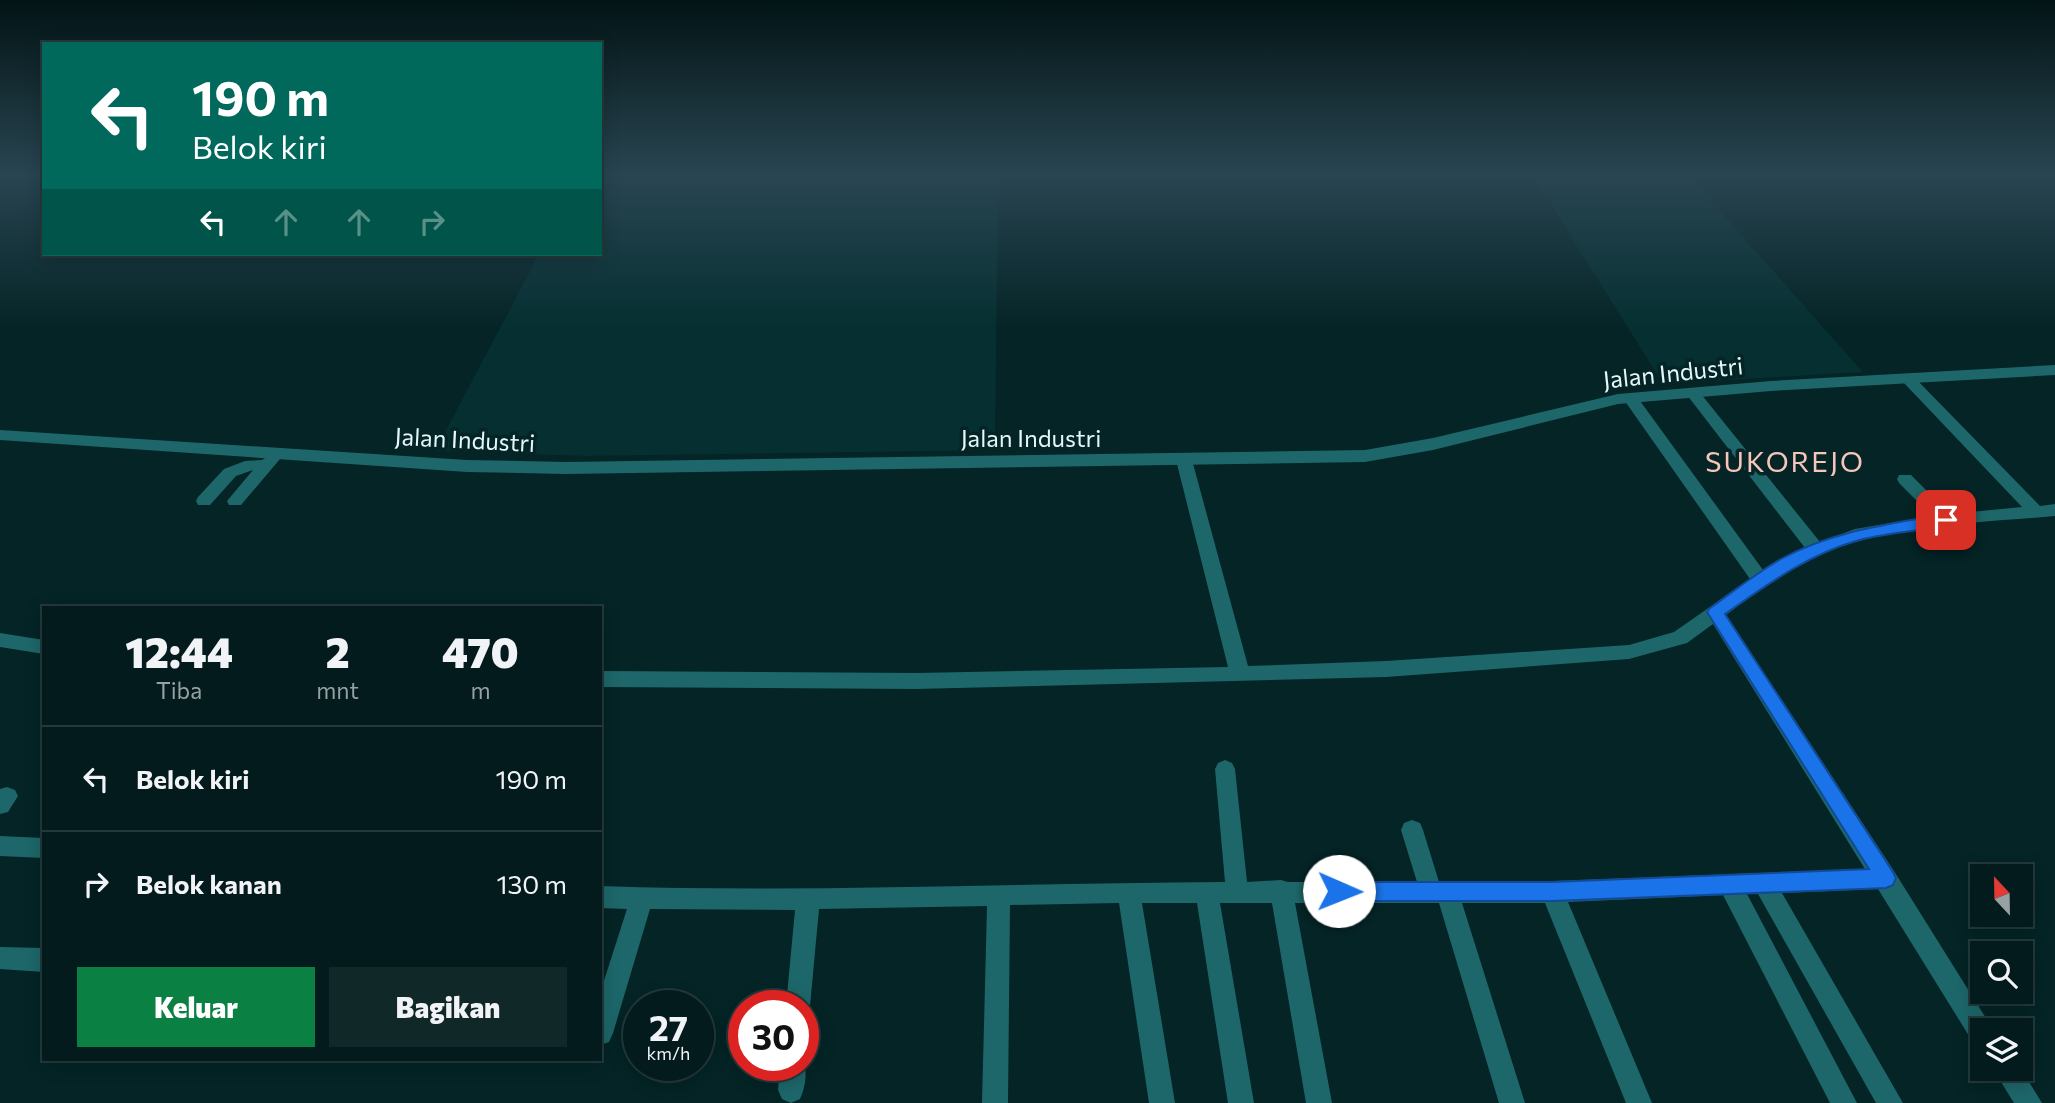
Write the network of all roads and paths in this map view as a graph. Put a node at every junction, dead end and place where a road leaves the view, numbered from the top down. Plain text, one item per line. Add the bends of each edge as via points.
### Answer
1 (2055, 370) edge
2 (1909, 380) junction
3 (1692, 392) junction
4 (1630, 397) junction
5 (0, 435) edge
6 (272, 459) junction
7 (1184, 460) junction
8 (1905, 479) dead end
9 (204, 501) dead end
10 (234, 501) dead end
11 (2046, 511) edge
12 (1946, 520) junction
13 (1816, 550) junction
14 (1760, 580) junction
15 (1716, 612) junction
16 (0, 640) edge
17 (42, 646) edge
18 (1240, 674) junction
19 (602, 679) edge
20 (1225, 769) dead end
21 (1412, 830) dead end
22 (0, 846) edge
23 (42, 848) edge
24 (1886, 878) junction
25 (1765, 884) junction
26 (1730, 885) junction
27 (1281, 890) junction
28 (1206, 891) junction
29 (1237, 891) junction
30 (1129, 892) junction
31 (1440, 892) junction
32 (1552, 892) junction
33 (999, 895) junction
34 (602, 897) edge
35 (807, 899) junction
36 (641, 900) junction
37 (0, 958) edge
38 (42, 960) edge
39 (799, 990) edge
40 (1972, 1018) edge
41 (602, 1026) edge
42 (2014, 1081) edge
43 (995, 1103) edge
44 (1161, 1103) edge
45 (1241, 1103) edge
46 (1319, 1103) edge
47 (1513, 1103) edge
48 (1639, 1103) edge
49 (1844, 1103) edge
50 (1890, 1103) edge
51 (2029, 1103) edge

1 - 2 street, Jalan Industri
2 - 3 street, Jalan Industri
2 - 11 street
3 - 4 street, Jalan Industri
3 - 13 street
4 - 7 street, Jalan Industri via 1384,454
4 - 14 street
5 - 6 street, Jalan Industri
6 - 7 street, Jalan Industri via 617,469
6 - 9 street via 234,467
6 - 10 street
7 - 18 street
8 - 12 street
11 - 12 street
12 - 13 street via 1855,535
13 - 14 street
14 - 15 street
15 - 18 street via 1680,638 1629,652
15 - 24 street
16 - 17 street
18 - 19 street via 916,681
20 - 29 street
21 - 31 street
22 - 23 street
24 - 25 street
24 - 40 street
25 - 26 street
25 - 50 street
26 - 32 street
26 - 49 street
27 - 29 street
27 - 31 street
27 - 46 street
28 - 29 street
28 - 30 street
28 - 45 street
30 - 33 street
30 - 44 street
31 - 32 street
31 - 47 street
32 - 48 street
33 - 35 street
33 - 43 street
34 - 36 street
35 - 36 street
35 - 39 street
36 - 41 street
37 - 38 street
42 - 51 street

